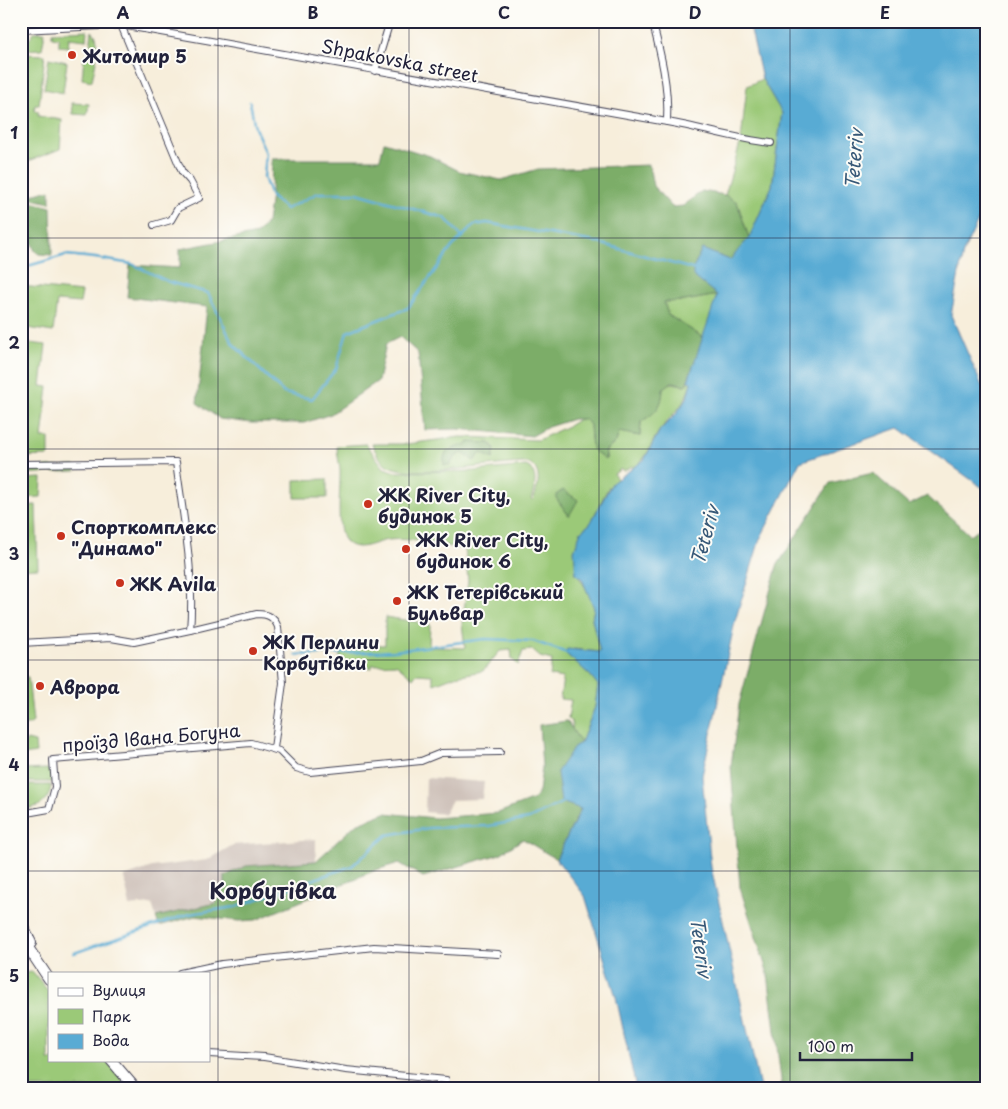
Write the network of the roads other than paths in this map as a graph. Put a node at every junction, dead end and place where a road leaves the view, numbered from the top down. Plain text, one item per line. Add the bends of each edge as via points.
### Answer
1 (390, 21) edge
2 (652, 21) edge
3 (121, 25) junction
4 (21, 30) edge
5 (375, 71) junction
6 (667, 122) junction
7 (771, 143) dead end
8 (154, 225) dead end
9 (21, 464) edge
10 (190, 630) junction
11 (21, 643) edge
12 (274, 748) junction
13 (500, 752) dead end
14 (21, 814) edge
15 (21, 923) edge
16 (21, 938) edge
17 (498, 954) dead end
18 (39, 963) junction
19 (185, 972) edge
20 (48, 977) edge
21 (210, 1054) edge
22 (113, 1062) edge
23 (446, 1080) dead end
24 (135, 1088) edge

1 - 5 street
2 - 6 street via 662,56 668,102
3 - 4 street, Shpakovska street
3 - 5 street, Shpakovska street
3 - 8 street via 182,172 199,198 178,208 171,220
5 - 6 street, Shpakovska street
6 - 7 street, Shpakovska street via 711,130 741,140
9 - 10 street via 176,462 188,552 192,604
10 - 11 street via 134,642 110,638
10 - 12 street via 263,614 276,621 283,683
12 - 13 street, проїзд Івана Богуна via 296,768 310,772 421,761 441,753
12 - 14 street, проїзд Івана Богуна via 251,743 53,760 55,787 49,809
15 - 18 main road
16 - 18 main road
17 - 19 street via 374,947 222,964
18 - 20 main road
21 - 23 street via 264,1057 346,1070
22 - 24 main road

